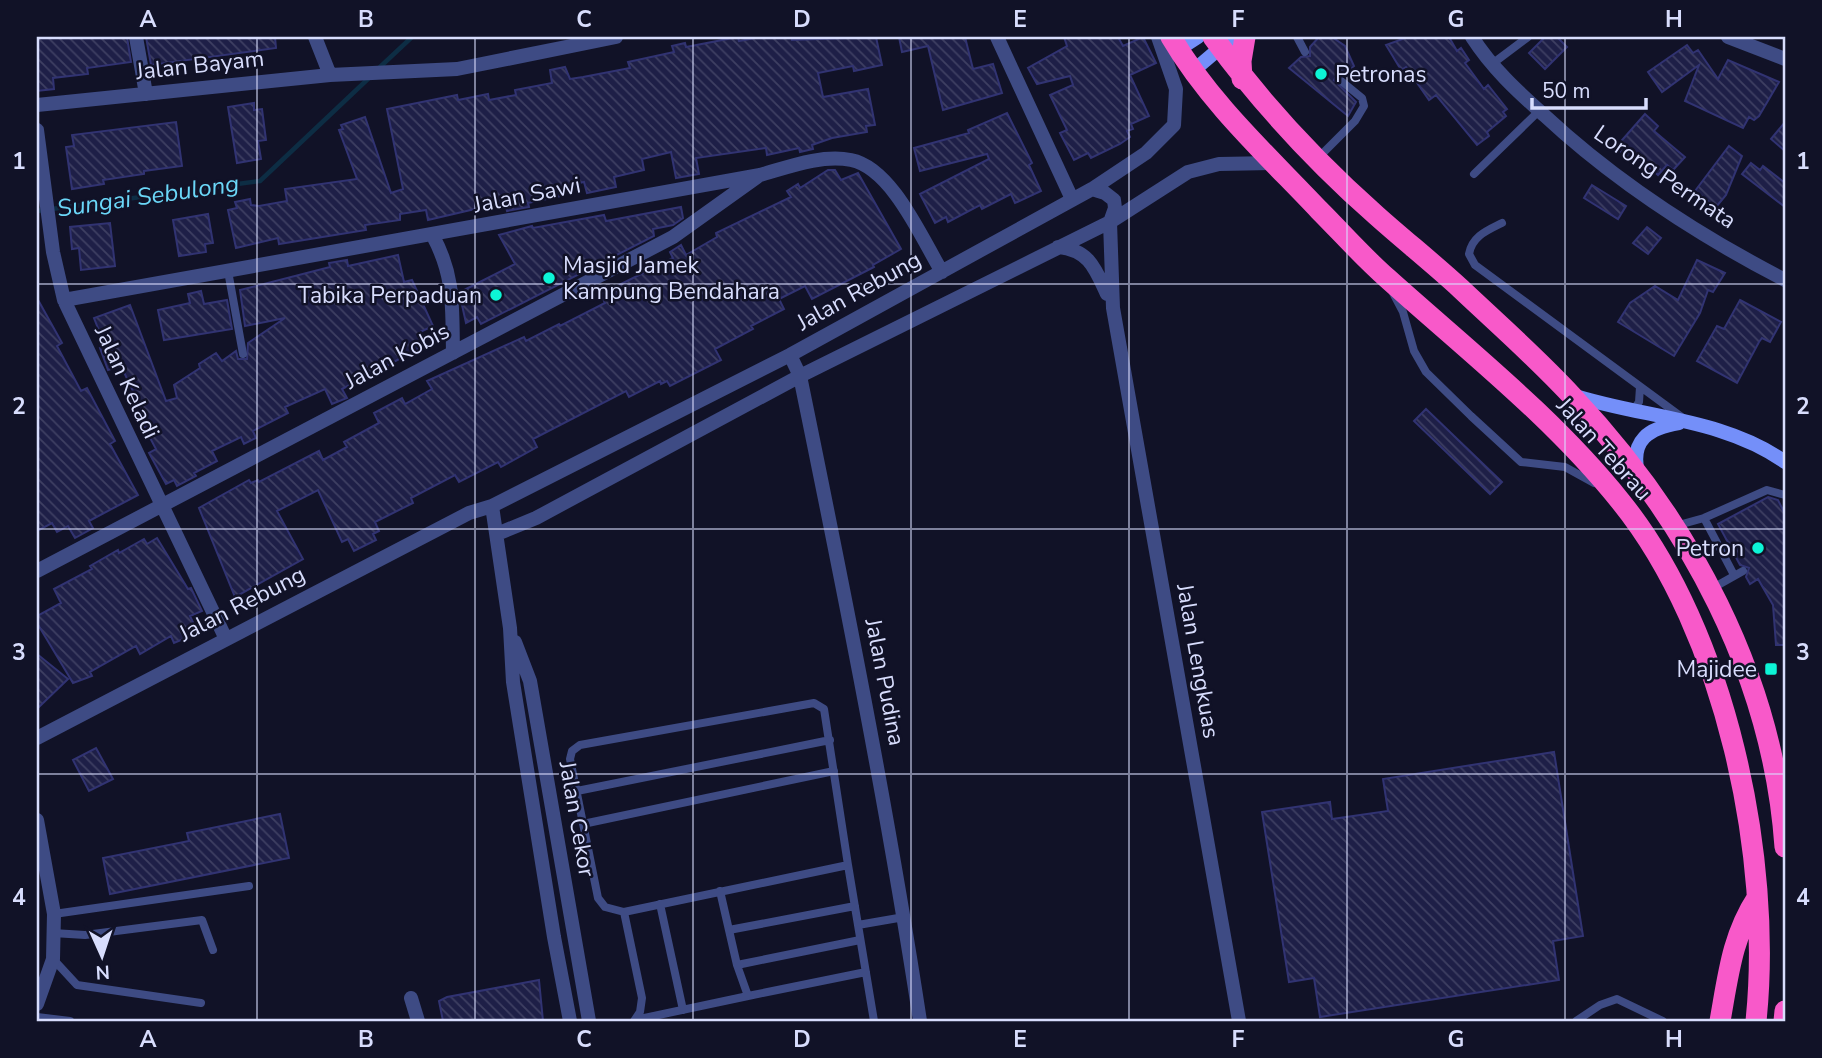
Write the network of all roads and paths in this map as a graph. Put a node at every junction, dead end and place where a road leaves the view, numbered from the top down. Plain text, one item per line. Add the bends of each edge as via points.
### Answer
1 (136, 37) edge
2 (316, 37) edge
3 (616, 37) edge
4 (997, 37) edge
5 (1158, 37) edge
6 (1198, 37) edge
7 (1245, 37) edge
8 (1297, 37) edge
9 (1472, 37) edge
10 (1528, 37) edge
11 (1728, 37) edge
12 (1222, 40) edge
13 (1174, 43) edge
14 (1305, 52) dead end
15 (1785, 59) edge
16 (1492, 64) junction
17 (1193, 71) junction
18 (335, 74) junction
19 (1242, 79) junction
20 (1340, 80) dead end
21 (146, 93) junction
22 (37, 105) edge
23 (1539, 111) junction
24 (37, 130) edge
25 (1317, 159) junction
26 (1274, 163) junction
27 (1474, 174) dead end
28 (760, 175) junction
29 (1092, 189) junction
30 (1072, 199) junction
31 (1376, 215) junction
32 (1110, 222) junction
33 (1503, 223) dead end
34 (433, 236) junction
35 (1349, 240) junction
36 (1057, 247) junction
37 (228, 271) junction
38 (942, 272) junction
39 (1384, 276) junction
40 (1785, 280) edge
41 (64, 300) junction
42 (1113, 308) junction
43 (453, 353) junction
44 (243, 354) dead end
45 (790, 355) junction
46 (800, 376) junction
47 (1640, 387) junction
48 (1571, 394) junction
49 (1632, 412) junction
50 (1687, 421) junction
51 (1785, 462) edge
52 (1639, 475) junction
53 (1785, 495) edge
54 (1622, 503) junction
55 (492, 506) junction
56 (161, 507) junction
57 (470, 513) junction
58 (1704, 518) junction
59 (1675, 526) junction
60 (497, 534) junction
61 (38, 567) edge
62 (1743, 571) dead end
63 (1734, 575) junction
64 (1711, 589) junction
65 (510, 628) junction
66 (225, 637) junction
67 (37, 738) edge
68 (830, 740) junction
69 (1769, 746) junction
70 (834, 771) junction
71 (577, 792) junction
72 (1785, 793) edge
73 (37, 820) edge
74 (583, 824) junction
75 (1785, 847) edge
76 (848, 865) junction
77 (42, 868) edge
78 (249, 886) dead end
79 (720, 891) junction
80 (1757, 898) junction
81 (660, 904) junction
82 (855, 906) junction
83 (624, 912) junction
84 (54, 914) junction
85 (904, 917) junction
86 (858, 925) junction
87 (729, 930) junction
88 (53, 933) junction
89 (860, 940) junction
90 (213, 950) dead end
91 (52, 959) junction
92 (737, 965) junction
93 (866, 972) junction
94 (748, 996) junction
95 (411, 998) dead end
96 (201, 1003) dead end
97 (37, 1004) edge
98 (683, 1010) junction
99 (1785, 1011) edge
100 (37, 1017) edge
101 (70, 1021) edge
102 (418, 1021) edge
103 (570, 1021) edge
104 (589, 1021) edge
105 (634, 1021) edge
106 (874, 1021) edge
107 (920, 1021) edge
108 (1239, 1021) edge
109 (1576, 1021) edge
110 (1663, 1021) edge
111 (1720, 1021) edge
112 (1756, 1021) edge
113 (1784, 1021) edge

1 - 21 street
2 - 18 street
3 - 18 street, Jalan Bayam via 457,69
4 - 30 street
5 - 29 street, Jalan Rebung via 1176,89 1174,125 1146,153
6 - 13 main road
7 - 19 highway
8 - 14 lane
9 - 16 street, Lorong Permata
10 - 16 lane
11 - 15 street
12 - 17 main road
12 - 19 highway, Jalan Tebrau
13 - 17 highway, Jalan Tebrau
16 - 23 street, Lorong Permata
17 - 26 highway, Jalan Tebrau
18 - 21 street, Jalan Bayam
19 - 25 highway, Jalan Tebrau
20 - 25 lane via 1362,98 1364,106
21 - 22 street, Jalan Bayam
23 - 27 lane
23 - 40 street, Lorong Permata via 1617,178
24 - 41 street, Jalan Keladi
25 - 31 highway, Jalan Tebrau
26 - 32 street, Jalan Rebung via 1202,166 1164,185
26 - 35 highway, Jalan Tebrau
28 - 34 street, Jalan Sawi
28 - 38 street, Jalan Sawi via 808,162 850,159 861,163 892,189
28 - 43 street, Jalan Kobis via 673,237
29 - 30 street, Jalan Rebung
29 - 32 street, Jalan Lengkuas via 1114,200
30 - 38 street, Jalan Rebung
31 - 35 highway via 1352,214 1346,225
31 - 48 highway, Jalan Tebrau via 1460,287
32 - 36 street, Jalan Rebung
32 - 42 street, Jalan Lengkuas
33 - 47 lane via 1480,234 1470,246 1475,265
34 - 37 street, Jalan Sawi
34 - 43 street via 453,286
35 - 39 highway, Jalan Tebrau
36 - 42 street, Jalan Lengkuas via 1083,253 1095,267
36 - 46 street, Jalan Rebung
37 - 41 street, Jalan Sawi
37 - 44 lane
38 - 45 street, Jalan Rebung
39 - 54 highway, Jalan Tebrau via 1574,449
39 - 54 lane via 1426,372 1471,416 1521,462 1565,467
41 - 56 street, Jalan Keladi
42 - 108 street, Jalan Lengkuas
43 - 56 street, Jalan Kobis
45 - 46 street, Jalan Pudina
45 - 55 street, Jalan Rebung
46 - 60 street, Jalan Rebung via 572,499
46 - 85 street, Jalan Pudina
47 - 49 lane via 1639,402
47 - 50 lane
48 - 49 main road
48 - 52 highway, Jalan Tebrau
49 - 50 main road
50 - 51 main road via 1760,444
50 - 52 main road via 1665,425 1642,437 1635,454
52 - 59 highway, Jalan Tebrau
53 - 58 lane via 1767,490
54 - 80 highway, Jalan Tebrau via 1682,603 1715,683 1739,766
55 - 57 street, Jalan Rebung
55 - 60 street, Jalan Cekor
56 - 61 street, Jalan Kobis
56 - 66 street, Jalan Keladi
57 - 60 street
57 - 66 street, Jalan Rebung
58 - 59 lane
58 - 63 lane
59 - 64 highway, Jalan Tebrau
60 - 65 street, Jalan Cekor
62 - 63 lane
63 - 64 lane
64 - 69 highway, Jalan Tebrau via 1746,665
65 - 103 street, Jalan Cekor via 513,682
65 - 104 street, Jalan Cekor via 530,681
66 - 67 street, Jalan Rebung
68 - 70 lane
68 - 71 lane
68 - 71 lane via 824,709 814,703 580,745 570,759
69 - 72 highway
69 - 75 highway, Jalan Tebrau
70 - 74 lane
70 - 76 lane
71 - 74 lane
73 - 77 street
74 - 83 lane via 598,898 605,907
76 - 79 lane
76 - 82 lane
77 - 84 street
78 - 84 lane
79 - 81 lane
79 - 87 lane
80 - 111 highway via 1733,944
80 - 112 highway, Jalan Tebrau via 1760,983
81 - 83 lane
81 - 98 lane
82 - 86 lane
82 - 87 lane
83 - 105 lane via 642,999
84 - 88 street
85 - 86 lane
85 - 107 street, Jalan Pudina
86 - 89 lane
87 - 92 lane
88 - 90 lane via 85,935 202,920
88 - 91 street
89 - 92 lane
89 - 93 lane
91 - 96 lane via 77,985
91 - 97 street
92 - 94 lane
93 - 94 lane
93 - 106 lane
94 - 98 lane
95 - 102 street
98 - 105 lane
99 - 113 highway
100 - 101 lane
109 - 110 lane via 1617,999

